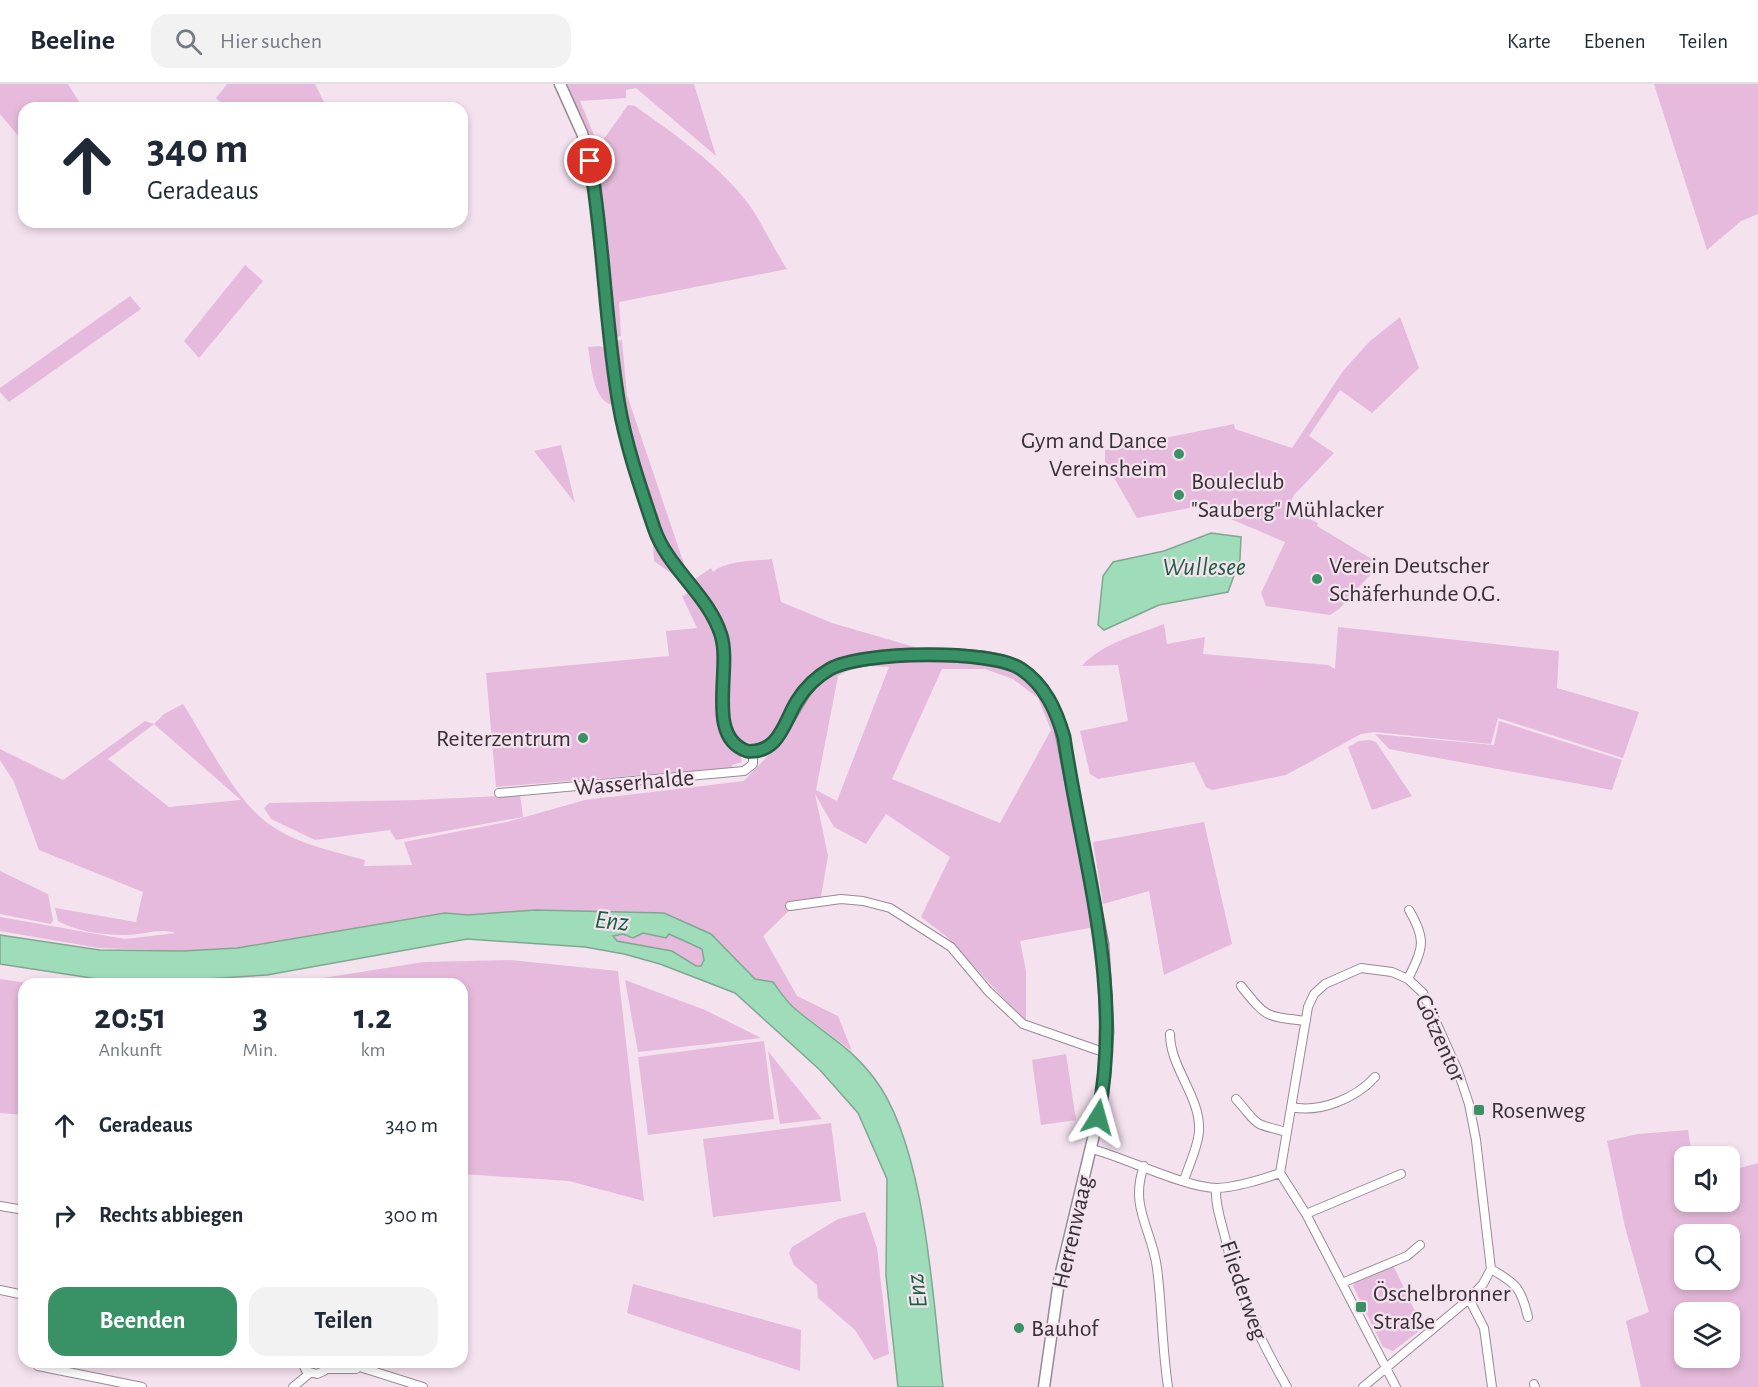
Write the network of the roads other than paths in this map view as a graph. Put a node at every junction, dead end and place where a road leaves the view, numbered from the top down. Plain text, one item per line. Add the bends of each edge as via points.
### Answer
1 (561, 84) edge
2 (753, 752) junction
3 (499, 793) dead end
4 (790, 906) dead end
5 (1409, 910) dead end
6 (1408, 979) junction
7 (1241, 986) dead end
8 (1306, 1021) junction
9 (1170, 1034) dead end
10 (1106, 1053) junction
11 (1375, 1077) dead end
12 (1236, 1099) dead end
13 (1291, 1107) junction
14 (1287, 1132) junction
15 (1092, 1149) junction
16 (1144, 1166) junction
17 (1280, 1173) junction
18 (1401, 1174) dead end
19 (1184, 1180) junction
20 (1216, 1188) junction
21 (0, 1206) edge
22 (18, 1209) edge
23 (1306, 1214) junction
24 (1420, 1245) dead end
25 (1491, 1269) junction
26 (1342, 1283) junction
27 (0, 1290) edge
28 (18, 1293) edge
29 (1469, 1299) junction
30 (1528, 1317) dead end
31 (48, 1368) edge
32 (306, 1368) edge
33 (325, 1368) edge
34 (354, 1368) edge
35 (1385, 1368) junction
36 (363, 1369) joint
37 (309, 1373) junction
38 (142, 1387) edge
39 (290, 1387) edge
40 (423, 1387) edge
41 (1044, 1387) edge
42 (1168, 1387) edge
43 (1287, 1387) edge
44 (1364, 1387) edge
45 (1395, 1387) edge
46 (1492, 1387) edge

1 - 2 main road via 590,161 614,372 628,440 667,555 707,606 718,627 724,653 722,710 726,732 739,748
2 - 3 street, Wasserhalde via 753,764 744,771
2 - 10 main road, Herrenwaag via 768,748 816,678 841,664 870,658 978,656 1010,663 1037,683 1058,718 1102,944
4 - 10 street via 841,899 890,908 951,947 988,991 1023,1024
5 - 6 street via 1424,944
6 - 8 street, Götzentor via 1379,969 1361,968 1344,975 1314,994
6 - 25 street, Götzentor via 1423,993 1469,1104
7 - 8 street via 1257,1008 1269,1016
8 - 13 street, Götzentor
9 - 19 street via 1170,1049 1199,1123 1198,1139
10 - 15 main road, Herrenwaag
11 - 13 street via 1366,1087 1317,1109
12 - 14 street via 1259,1126
13 - 14 street, Götzentor
14 - 17 street, Götzentor
15 - 16 street
15 - 41 main road, Herrenwaag via 1059,1281
16 - 19 street
16 - 42 street via 1137,1193 1155,1258
17 - 20 street
17 - 23 street
18 - 23 street
19 - 20 street
20 - 43 street, Fliederweg via 1244,1303 1258,1337
21 - 22 street
23 - 26 street
24 - 26 street via 1407,1256
25 - 29 street
25 - 30 street via 1516,1283
26 - 35 street
27 - 28 street
29 - 35 street
29 - 46 street via 1484,1329
31 - 38 street
32 - 37 street
33 - 37 street via 321,1373
34 - 36 street
35 - 44 street
35 - 45 street
36 - 40 street
37 - 39 street

